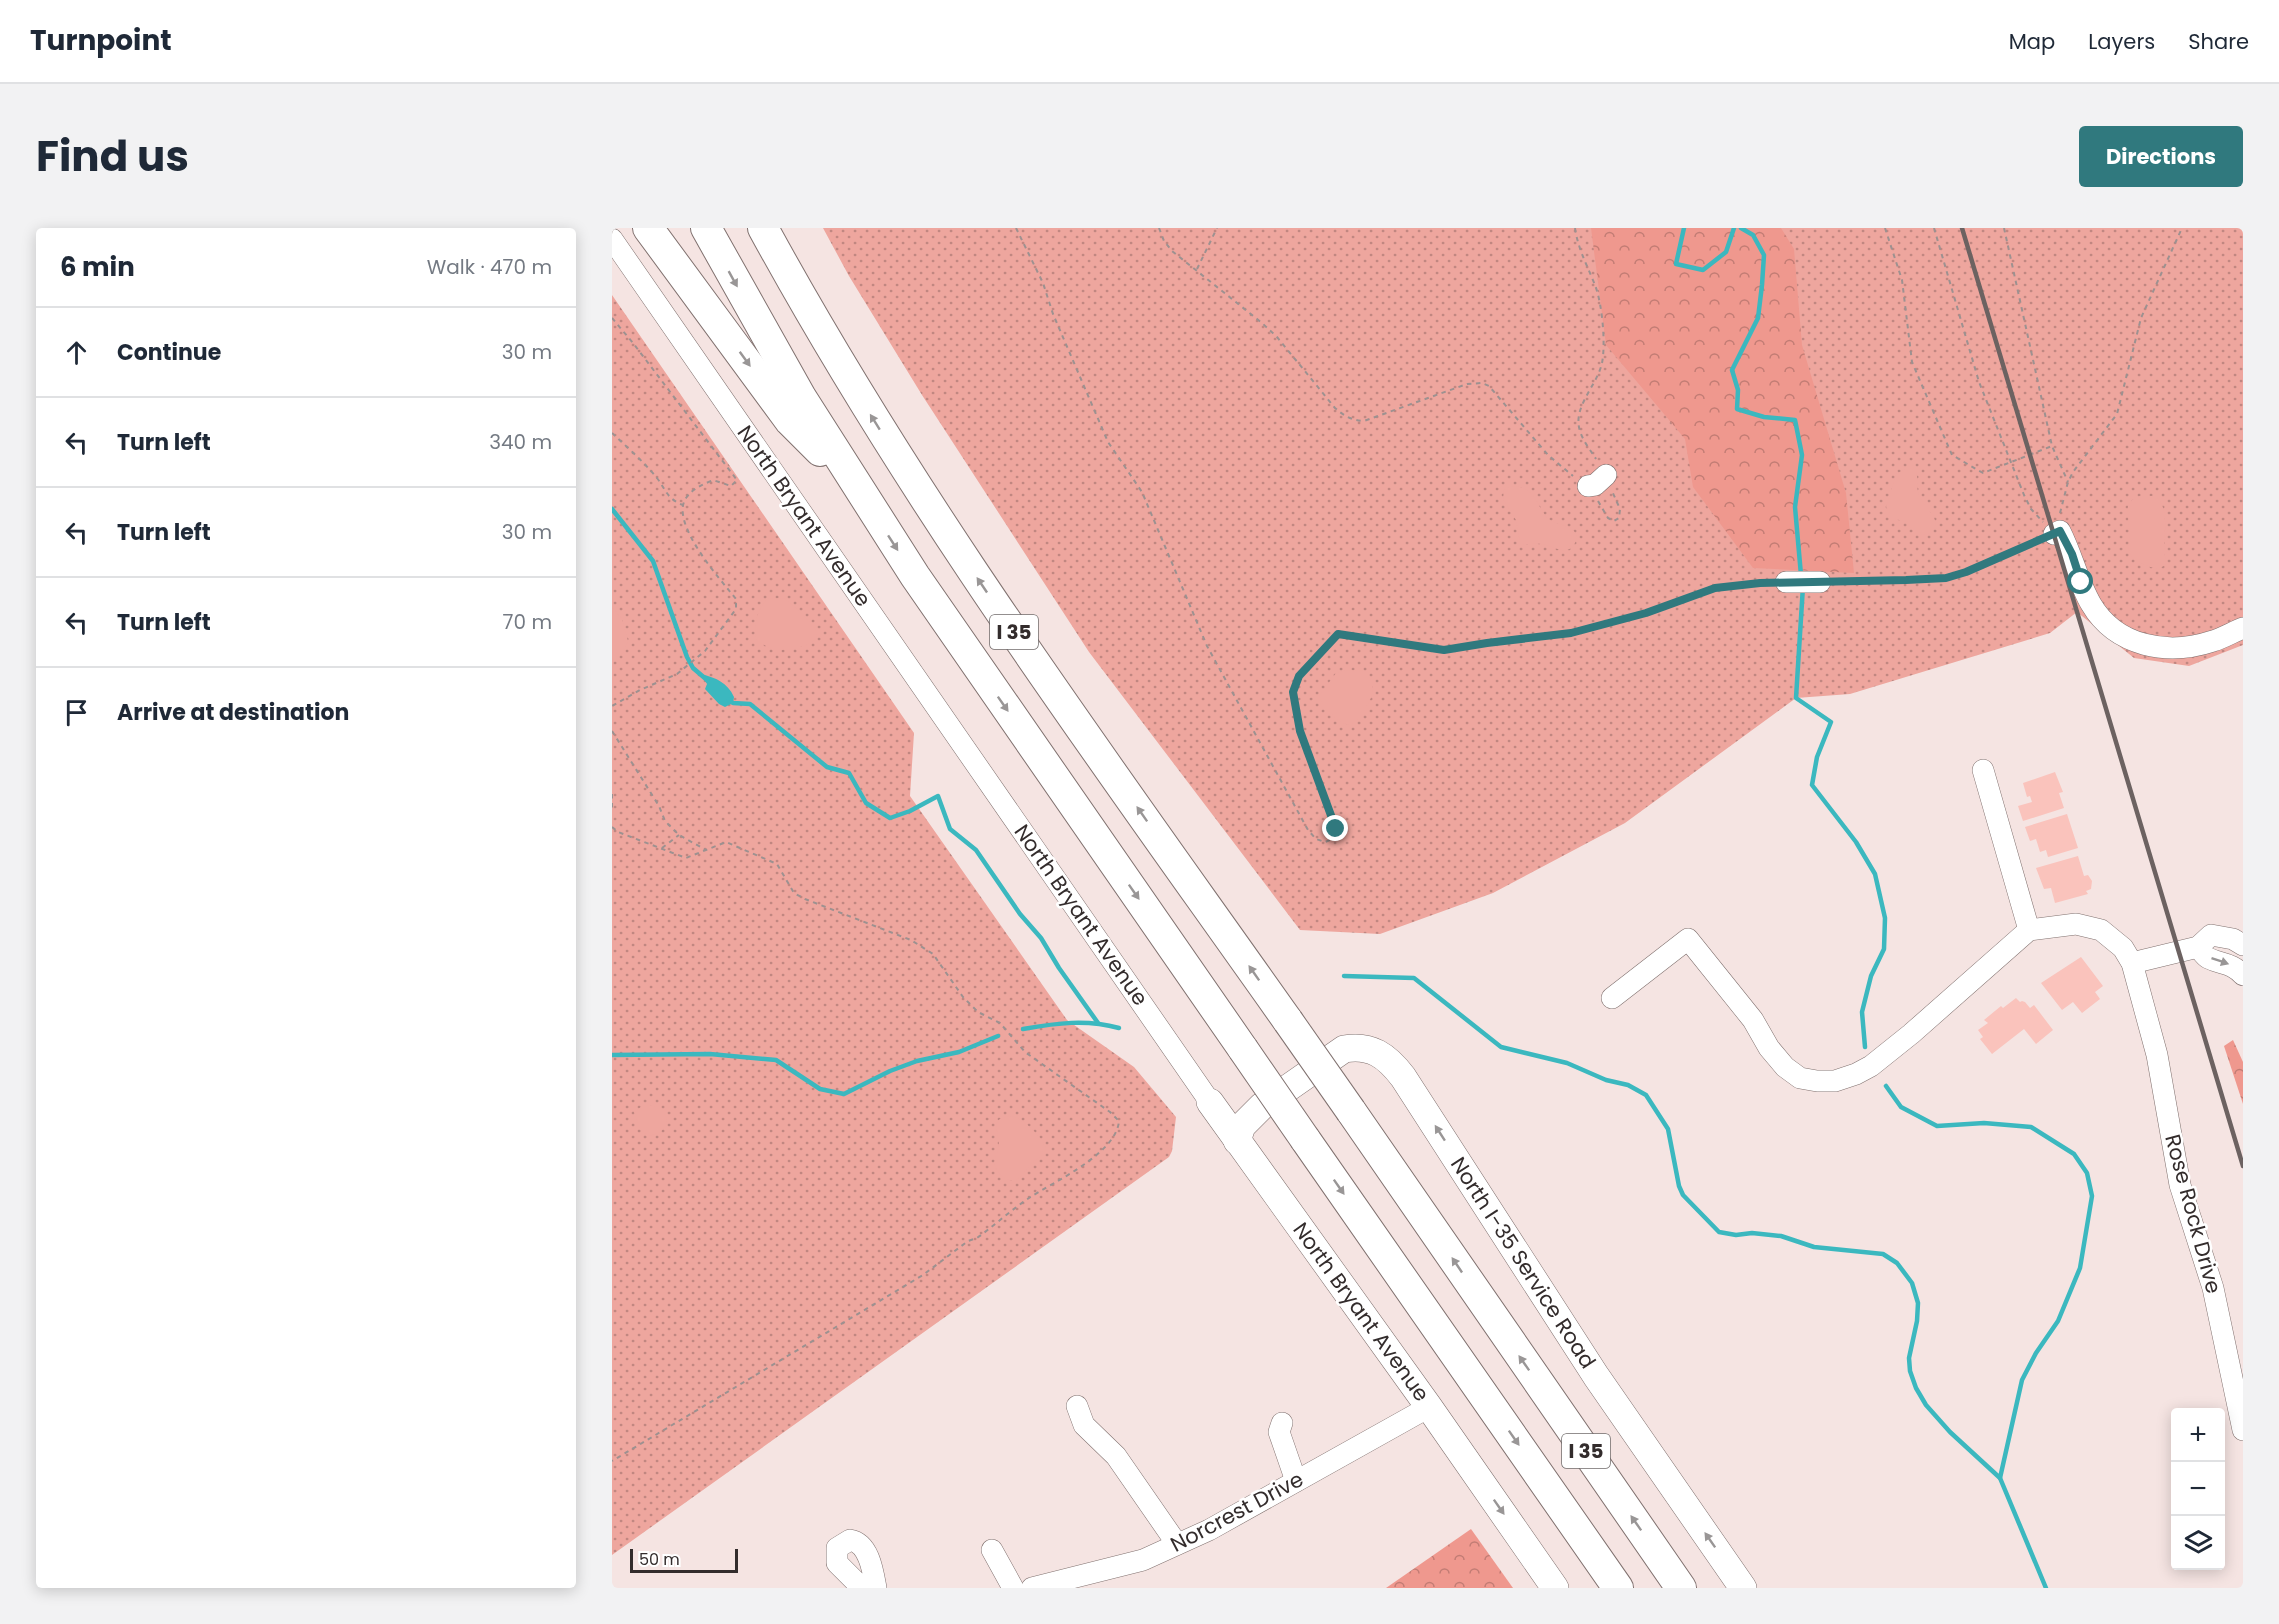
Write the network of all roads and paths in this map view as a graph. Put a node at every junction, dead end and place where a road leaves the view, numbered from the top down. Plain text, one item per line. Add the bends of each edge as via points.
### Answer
1 (648, 228) edge
2 (706, 228) edge
3 (763, 228) edge
4 (1016, 228) edge
5 (1159, 228) edge
6 (1217, 228) edge
7 (1575, 228) edge
8 (1885, 228) edge
9 (1934, 228) edge
10 (2004, 228) edge
11 (2182, 228) edge
12 (612, 239) edge
13 (1197, 270) junction
14 (612, 318) edge
15 (612, 433) edge
16 (2052, 446) junction
17 (2010, 463) junction
18 (1597, 481) junction
19 (2068, 482) junction
20 (862, 494) junction
21 (683, 505) junction
22 (2057, 533) junction
23 (1786, 582) joint
24 (1820, 582) joint
25 (2243, 628) edge
26 (613, 704) edge
27 (612, 731) edge
28 (1983, 770) dead end
29 (612, 794) edge
30 (613, 805) edge
31 (612, 811) edge
32 (612, 827) edge
33 (679, 835) junction
34 (662, 849) junction
35 (706, 850) junction
36 (2029, 930) junction
37 (2243, 945) edge
38 (2198, 947) junction
39 (2132, 963) junction
40 (2243, 975) edge
41 (1612, 998) dead end
42 (1210, 1102) junction
43 (1262, 1106) junction
44 (1237, 1141) junction
45 (1077, 1406) dead end
46 (1429, 1407) junction
47 (1282, 1423) dead end
48 (2243, 1430) edge
49 (612, 1461) edge
50 (1296, 1481) junction
51 (1178, 1544) junction
52 (992, 1550) dead end
53 (862, 1588) edge
54 (876, 1588) edge
55 (1013, 1588) edge
56 (1032, 1588) edge
57 (1555, 1588) edge
58 (1618, 1588) edge
59 (1681, 1588) edge
60 (1743, 1588) edge

1 -> 20 highway via 790,421
2 -> 20 highway, I 35 via 759,325
59 -> 3 highway, I 35, bridge via 954,544 859,396
4 - 23 path via 1043,283 1108,442 1152,511 1207,646 1316,839 1325,842 1335,838 1336,829 1300,731 1293,692 1299,676 1338,634 1452,650 1571,633 1646,613 1715,588
5 - 13 path via 1172,251
6 - 13 path
7 - 18 path via 1598,295 1603,335 1602,362 1578,416
8 - 17 path via 1902,280 1912,363 1952,455 1983,473
9 - 17 path via 1977,374
10 - 16 path
11 - 19 path via 2141,318 2117,414
12 - 42 street, North Bryant Avenue
13 - 18 path via 1262,323 1344,416 1364,421 1467,384 1482,383 1500,398 1548,455
14 - 21 path via 737,480 731,486 713,480 695,488
15 - 21 path via 658,479 663,491
16 - 17 path
16 - 19 path
17 - 22 path via 2031,509
18 - 18 path via 1608,518 1619,518 1620,509
19 - 22 path
20 -> 58 highway, I 35, bridge
21 - 26 path via 686,526 700,554 736,599 736,609 705,651 681,671
22 - 24 path via 1946,578
22 - 25 street via 2072,554 2091,604 2109,629 2154,648 2184,648 2214,641
23 - 24 street
27 - 33 path via 665,821
28 - 36 street
29 - 30 path
30 - 31 path
32 - 34 path
33 - 34 path
33 - 35 path
34 - 35 path via 686,858
35 - 49 path via 726,842 777,864 794,893 911,940 933,954 963,998 1006,1028 1025,1052 1110,1112 1119,1121 1118,1131 1083,1165 923,1275
36 - 39 street via 2076,924 2101,930 2123,948
36 - 41 street via 1885,1056 1856,1074 1835,1081 1800,1078 1785,1067 1688,939
37 - 38 street via 2234,939 2211,935
38 - 39 street
38 -> 40 street via 2207,957 2222,961
39 - 48 street, Rose Rock Drive via 2157,1055 2180,1185 2214,1288
42 - 43 main road via 1225,1107
42 - 44 main road, North Bryant Avenue
43 - 44 main road, North I-35 Service Road via 1242,1126
60 -> 43 main road, North I-35 Service Road via 1596,1376 1393,1063 1367,1048 1344,1049
44 - 46 main road, North Bryant Avenue
45 - 51 street via 1084,1425 1116,1456
46 - 50 street, Norcrest Drive
46 -> 57 main road, North Bryant Avenue
47 - 50 street via 1279,1432
50 - 51 street, Norcrest Drive
51 - 56 street, Norcrest Drive via 1143,1560
52 - 55 street
53 - 54 street via 837,1563 837,1548 849,1540 858,1541 864,1548

